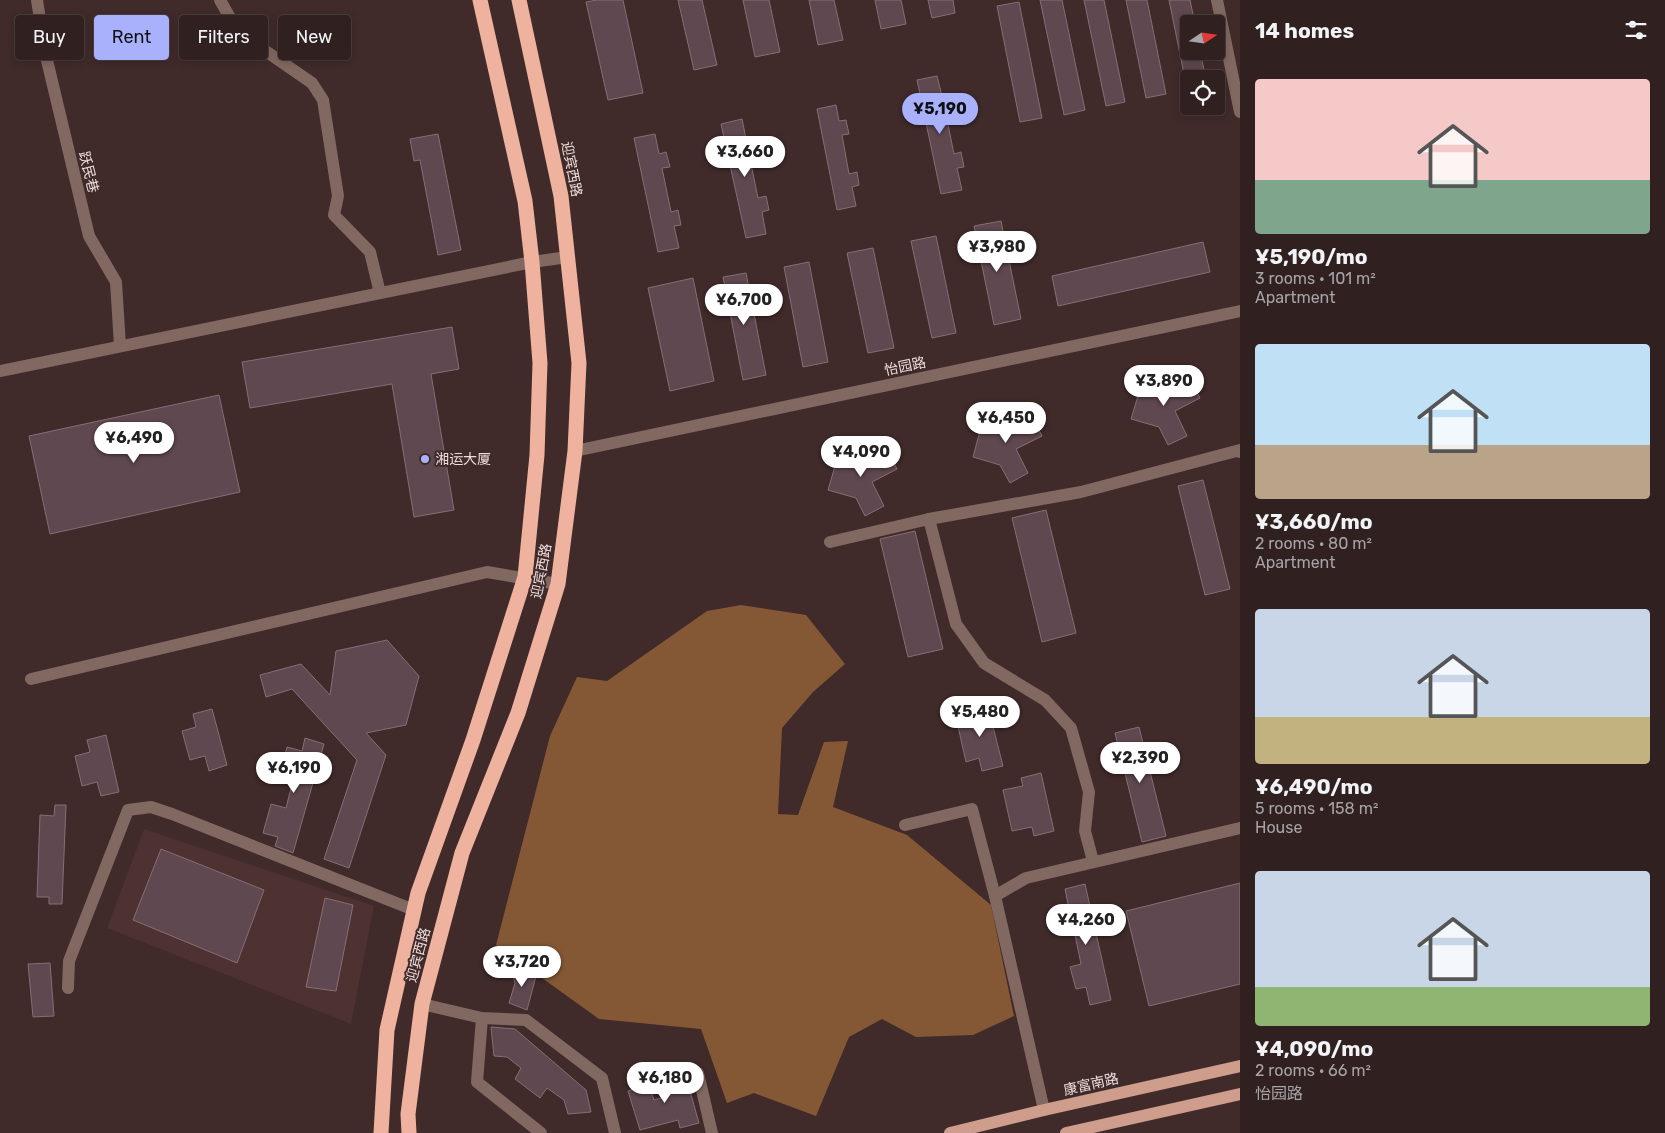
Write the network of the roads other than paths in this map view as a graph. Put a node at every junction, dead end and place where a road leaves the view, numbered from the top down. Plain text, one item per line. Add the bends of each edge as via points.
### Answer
1 (37, 0) edge
2 (220, 0) edge
3 (480, 0) edge
4 (519, 0) edge
5 (1217, 0) edge
6 (1240, 112) edge
7 (568, 257) junction
8 (532, 262) junction
9 (380, 293) junction
10 (1240, 311) edge
11 (120, 346) junction
12 (0, 371) edge
13 (575, 451) junction
14 (1240, 451) edge
15 (929, 519) junction
16 (830, 542) dead end
17 (525, 577) junction
18 (558, 584) junction
19 (31, 679) dead end
20 (905, 825) dead end
21 (1240, 828) edge
22 (1093, 862) junction
23 (995, 896) junction
24 (414, 910) junction
25 (68, 988) dead end
26 (422, 1004) junction
27 (482, 1018) junction
28 (1240, 1066) edge
29 (698, 1073) dead end
30 (1240, 1094) edge
31 (1044, 1110) junction
32 (408, 1114) junction
33 (381, 1133) edge
34 (409, 1133) edge
35 (418, 1133) edge
36 (541, 1133) edge
37 (615, 1133) edge
38 (712, 1133) edge
39 (950, 1133) edge
40 (1066, 1133) edge

1 - 11 street, 跃民巷 via 45,52 89,236 116,282
2 - 9 street via 238,32 312,83 323,100 338,196 334,215 370,252
3 - 8 highway, 迎宾西路 via 524,201
4 - 7 highway, 迎宾西路 via 561,196
5 - 6 street
7 - 8 street
7 - 13 highway, 迎宾西路 via 579,363
8 - 9 street
8 - 17 highway, 迎宾西路 via 540,362 538,455
9 - 11 street
10 - 13 street, 怡园路
11 - 12 street
13 - 18 highway, 迎宾西路
14 - 15 street via 1081,492
15 - 16 street
15 - 22 street via 956,624 984,664 1045,700 1071,728 1088,792 1085,831
17 - 18 street
17 - 19 street via 487,572
17 - 24 highway, 迎宾西路
18 - 26 highway, 迎宾西路 via 518,713 462,853
20 - 23 street via 972,809
21 - 22 street
22 - 23 street via 1026,878
23 - 31 street
24 - 25 street via 172,814 151,807 128,810 69,961
24 - 33 highway, 迎宾西路 via 387,1030
26 - 27 street
26 - 32 highway, 迎宾西路
27 - 36 street via 477,1082
27 - 37 street via 526,1020 602,1078
28 - 31 main road, 康富南路
29 - 38 street
30 - 40 main road
31 - 39 main road, 康富南路
32 - 34 highway, 迎宾西路
32 - 35 highway

